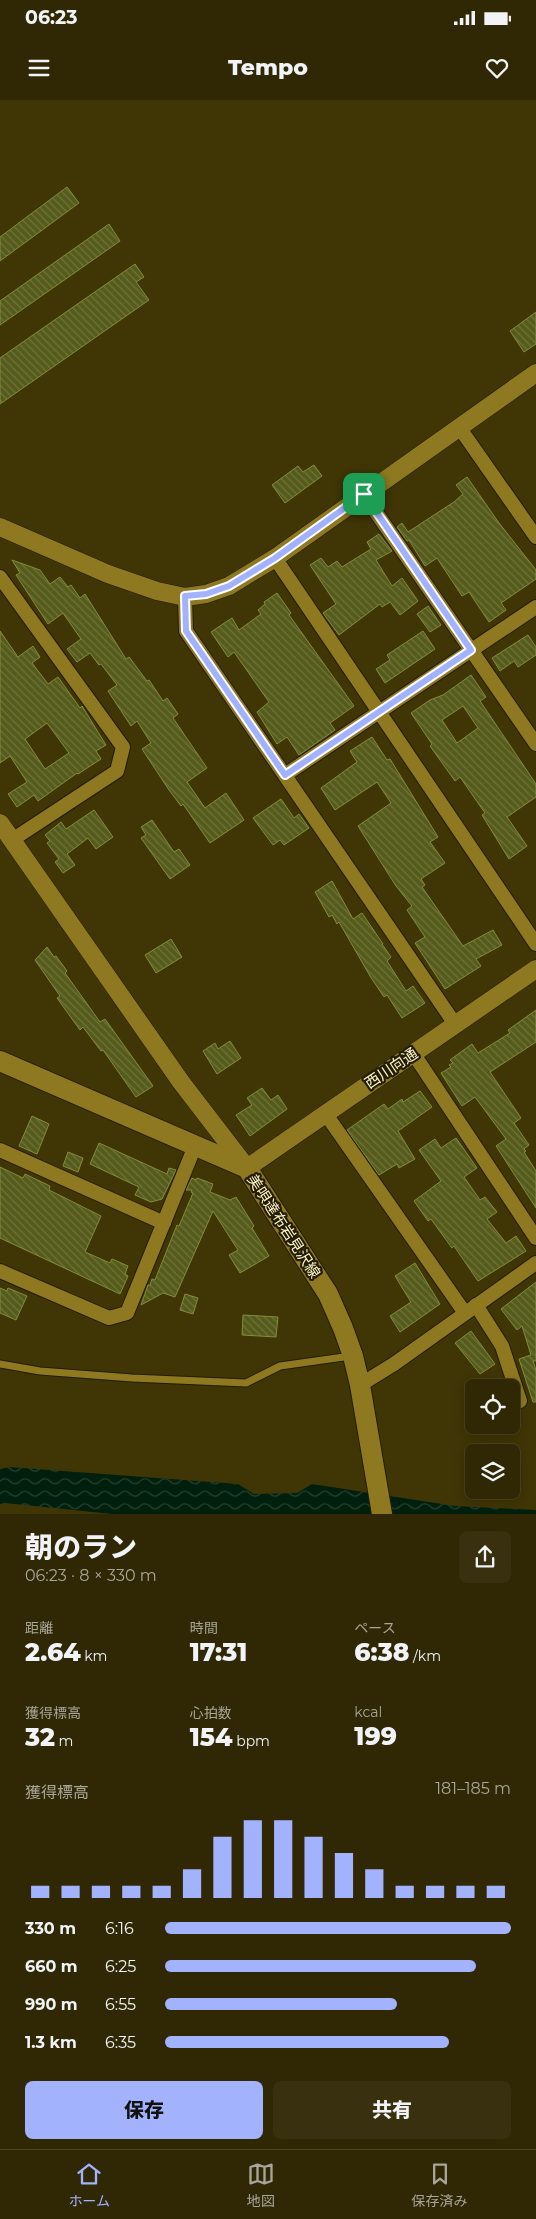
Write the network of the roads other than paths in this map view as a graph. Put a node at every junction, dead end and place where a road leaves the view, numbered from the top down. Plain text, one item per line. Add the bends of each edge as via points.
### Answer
1 (536, 373) edge
2 (459, 427) junction
3 (364, 494) junction
4 (0, 527) edge
5 (536, 537) edge
6 (275, 558) junction
7 (0, 577) edge
8 (185, 596) junction
9 (536, 608) edge
10 (471, 650) junction
11 (379, 712) junction
12 (536, 744) edge
13 (285, 775) junction
14 (0, 823) edge
15 (12, 840) junction
16 (536, 944) edge
17 (536, 969) edge
18 (455, 1024) junction
19 (413, 1053) junction
20 (0, 1061) edge
21 (325, 1113) junction
22 (195, 1146) junction
23 (0, 1150) edge
24 (247, 1168) junction
25 (164, 1222) junction
26 (536, 1238) edge
27 (536, 1263) edge
28 (0, 1272) edge
29 (470, 1309) junction
30 (353, 1356) junction
31 (0, 1364) edge
32 (513, 1379) edge
33 (360, 1385) junction
34 (382, 1514) edge

1 - 2 street
2 - 3 street
2 - 5 street
3 - 6 street
3 - 10 street
4 - 8 street via 108,574 157,591
6 - 8 street via 229,586 206,594
6 - 11 street
7 - 15 street via 123,747 117,771
8 - 13 street via 186,631
9 - 10 street
10 - 11 street
10 - 12 street
11 - 13 street
11 - 16 street
13 - 18 street
14 - 15 street
15 - 24 street via 181,1082
17 - 18 street, 西川向通
18 - 19 street, 西川向通
19 - 21 street, 西川向通
19 - 26 street
20 - 22 main road, 美唄達布岩見沢線
21 - 24 street, 西川向通
21 - 29 street
22 - 24 main road, 美唄達布岩見沢線
22 - 25 street
23 - 25 street
24 - 30 main road, 美唄達布岩見沢線 via 328,1294
25 - 28 street via 127,1313 109,1318
27 - 29 street
29 - 32 street via 502,1346
29 - 33 street
30 - 31 lane via 280,1366 246,1383 50,1372
30 - 33 main road, 美唄達布岩見沢線
33 - 34 main road, 美唄達布岩見沢線

